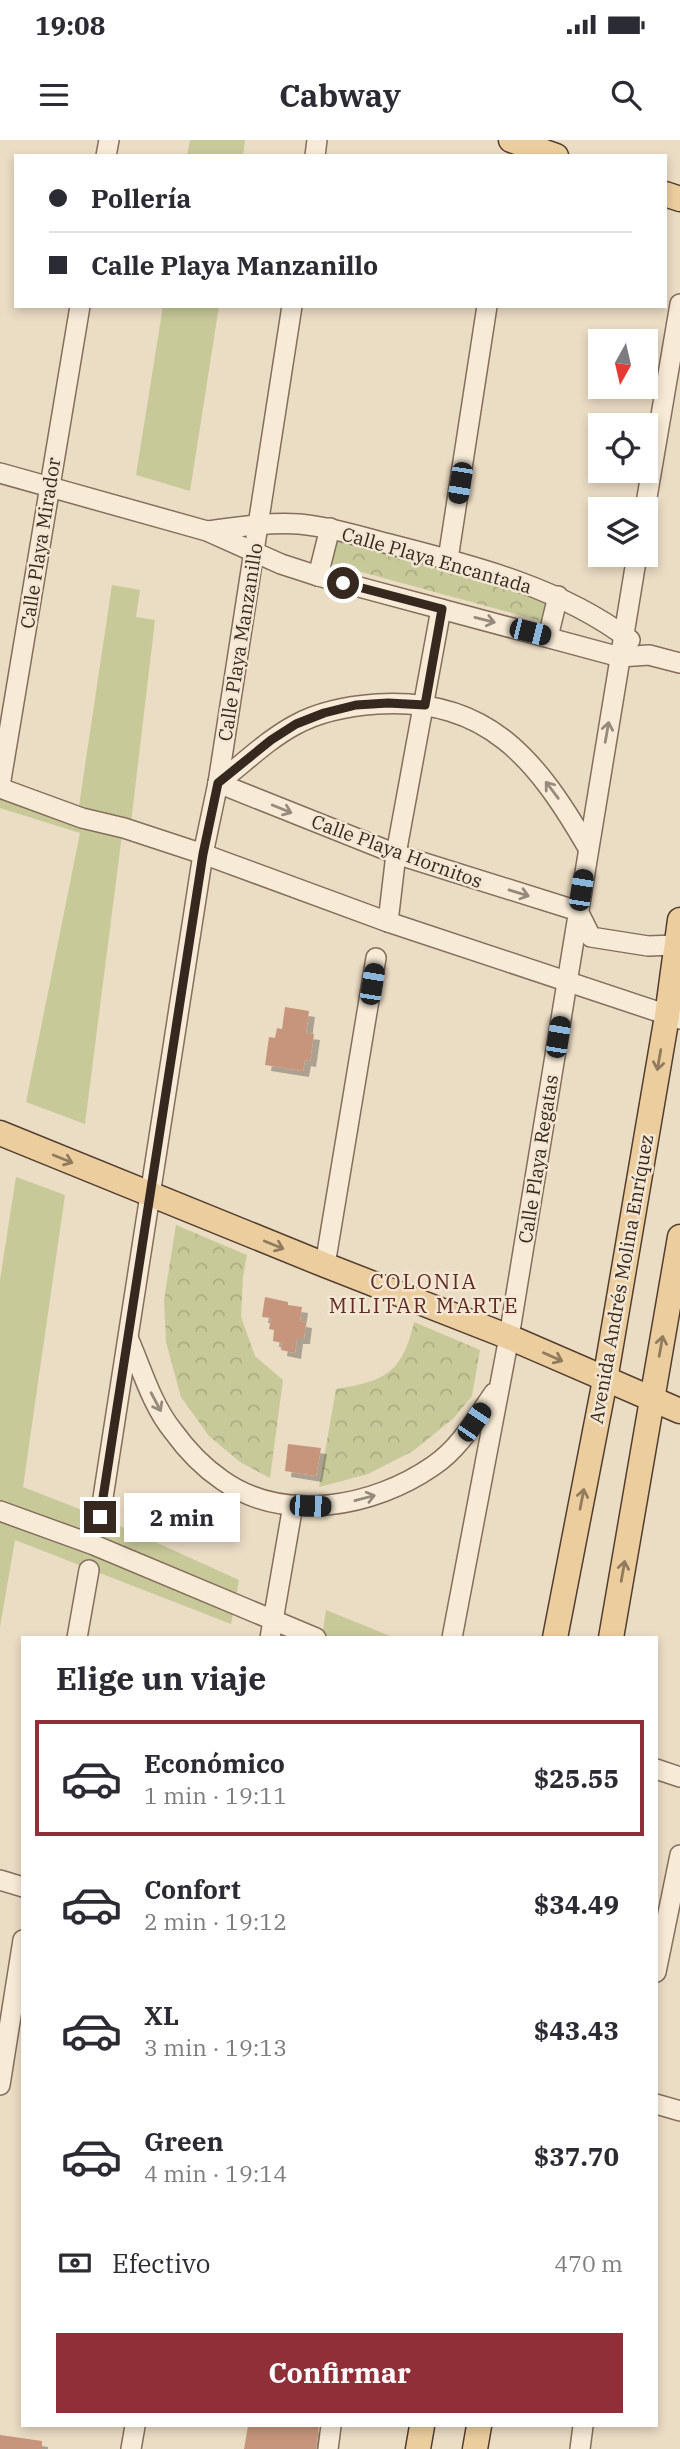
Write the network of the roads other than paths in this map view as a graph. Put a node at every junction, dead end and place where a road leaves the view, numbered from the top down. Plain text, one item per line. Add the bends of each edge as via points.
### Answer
1 (517, 144) edge
2 (550, 154) edge
3 (680, 304) edge
4 (80, 308) edge
5 (292, 308) edge
6 (487, 308) edge
7 (0, 473) edge
8 (49, 486) junction
9 (647, 497) edge
10 (258, 525) junction
11 (330, 528) junction
12 (207, 531) junction
13 (255, 554) junction
14 (448, 559) junction
15 (635, 567) edge
16 (318, 576) junction
17 (558, 596) junction
18 (442, 609) junction
19 (623, 635) junction
20 (548, 637) junction
21 (649, 655) junction
22 (620, 657) junction
23 (680, 663) edge
24 (425, 705) junction
25 (218, 783) junction
26 (1, 784) edge
27 (588, 848) junction
28 (203, 854) junction
29 (396, 854) junction
30 (578, 911) junction
31 (680, 920) edge
32 (388, 922) junction
33 (676, 945) junction
34 (376, 958) dead end
35 (567, 982) junction
36 (673, 1018) edge
37 (0, 1133) edge
38 (151, 1195) junction
39 (680, 1237) edge
40 (325, 1265) junction
41 (509, 1337) junction
42 (129, 1340) junction
43 (605, 1380) junction
44 (498, 1386) junction
45 (651, 1399) junction
46 (680, 1411) edge
47 (293, 1505) junction
48 (0, 1511) edge
49 (100, 1517) dead end
50 (89, 1570) dead end
51 (271, 1629) edge
52 (77, 1636) edge
53 (306, 1636) edge
54 (452, 1636) edge
55 (555, 1636) edge
56 (611, 1636) edge
57 (658, 1770) edge
58 (680, 1777) edge
59 (680, 1855) edge
60 (0, 1880) edge
61 (21, 1886) edge
62 (21, 1953) edge
63 (658, 1962) edge
64 (0, 2085) edge
65 (658, 2105) edge
66 (680, 2111) edge
67 (135, 2427) edge
68 (331, 2427) edge
69 (422, 2427) edge
70 (479, 2427) edge
71 (583, 2427) edge
72 (131, 2449) edge
73 (328, 2449) edge
74 (418, 2449) edge
75 (475, 2449) edge
76 (580, 2449) edge

1 - 2 main road
3 - 9 street
4 - 8 street, Calle Playa Mirador
5 - 10 street, Calle Playa Manzanillo
6 - 14 street
7 - 8 street, Calle Playa Encantada
8 - 12 street, Calle Playa Encantada
8 - 26 street, Calle Playa Mirador
10 - 11 street, Calle Playa Encantada
10 - 12 street, Calle Playa Encantada
10 - 13 street, Calle Playa Manzanillo
11 - 14 street, Calle Playa Encantada
11 - 16 street
12 - 13 street, Calle Playa Encantada
13 - 16 street, Calle Playa Encantada
13 - 25 street, Calle Playa Manzanillo
14 - 17 street, Calle Playa Encantada
15 - 19 street, Calle Playa Regatas
16 - 18 street, Calle Playa Encantada
17 - 19 street, Calle Playa Encantada
17 - 20 street
18 -> 20 street, Calle Playa Encantada
18 - 24 street
19 - 21 street, Calle Playa Encantada
19 - 22 street, Calle Playa Regatas
20 - 22 street, Calle Playa Encantada
21 - 22 street, Calle Playa Encantada
21 - 23 street, Calle Playa Encantada
27 -> 22 street, Calle Playa Regatas
24 - 25 street via 356,705 324,713 279,735
27 -> 24 street via 564,806 510,743 448,709
24 - 29 street
25 - 28 street, Calle Playa Manzanillo
25 -> 29 street, Calle Playa Hornitos
26 - 28 street via 82,818
27 - 30 street, Calle Playa Regatas
28 - 32 street
28 - 38 street, Calle Playa Manzanillo
29 -> 30 street, Calle Playa Hornitos
29 - 32 street
30 - 33 street via 591,937 648,946
30 - 35 street, Calle Playa Regatas
31 - 33 main road, Avenida Andrés Molina Enríquez
32 - 35 street
33 - 36 main road, Avenida Andrés Molina Enríquez
34 - 40 street
35 - 36 street
35 - 41 street, Calle Playa Regatas
36 -> 43 main road, Avenida Andrés Molina Enríquez
37 -> 38 main road
38 -> 40 main road
38 - 42 street, Calle Playa Manzanillo
45 -> 39 main road
40 - 41 main road
41 -> 43 main road
41 - 44 street, Calle Playa Regatas
42 -> 47 street via 171,1430 194,1456 223,1481 253,1496
42 - 49 street, Calle Playa Manzanillo
43 - 45 main road
55 -> 43 main road, Avenida Andrés Molina Enríquez
47 -> 44 street via 328,1506 401,1485 435,1465 462,1440
44 - 54 street, Calle Playa Regatas
45 - 46 main road
56 -> 45 main road
47 - 51 street
48 - 51 street via 94,1545
50 - 52 street
51 - 53 street
57 - 58 street
59 - 63 street
60 - 61 street
62 - 64 street
65 - 66 street
67 - 72 street
68 - 73 street
69 - 74 main road
70 - 75 main road
71 - 76 street

